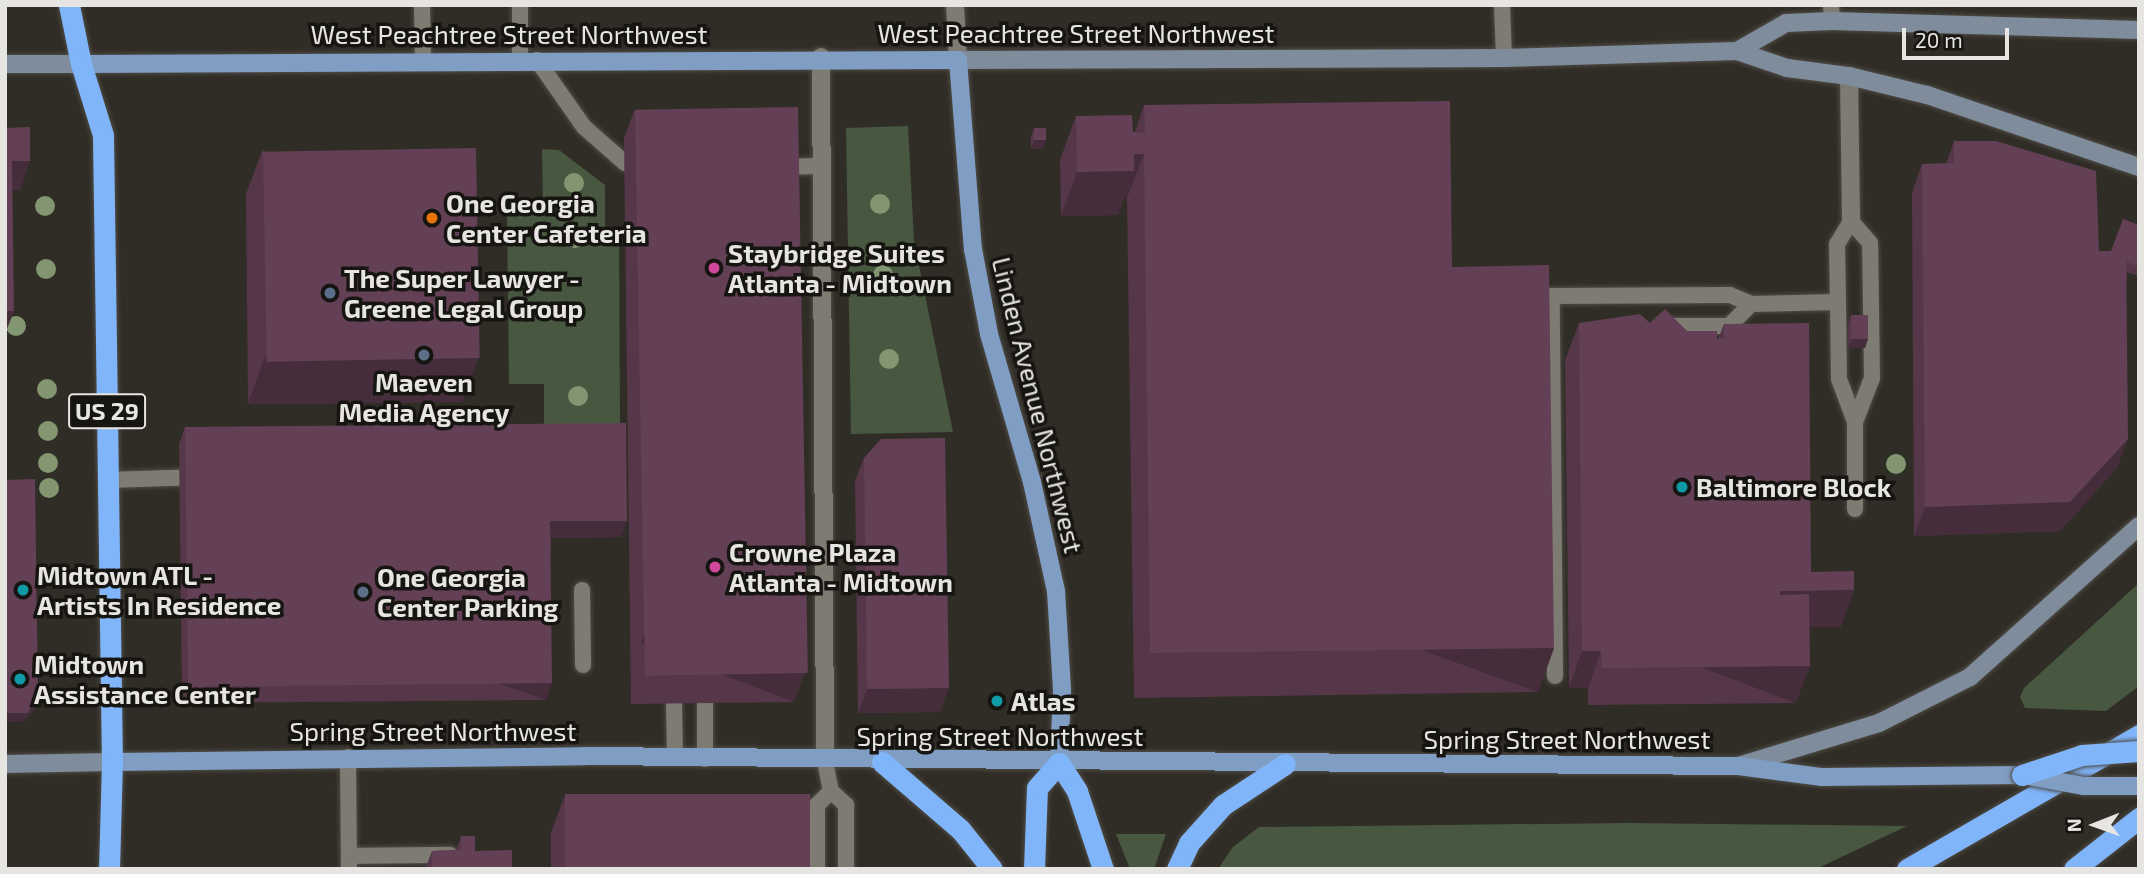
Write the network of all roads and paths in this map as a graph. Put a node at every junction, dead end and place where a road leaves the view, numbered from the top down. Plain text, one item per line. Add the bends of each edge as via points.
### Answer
1 (69, 5) edge
2 (422, 5) edge
3 (520, 5) edge
4 (956, 5) edge
5 (1502, 5) edge
6 (1832, 13) edge
7 (2139, 30) edge
8 (1737, 51) junction
9 (821, 57) junction
10 (1504, 58) junction
11 (529, 60) junction
12 (957, 60) junction
13 (423, 61) junction
14 (5, 64) edge
15 (80, 64) junction
16 (1849, 76) junction
17 (625, 163) dead end
18 (821, 166) junction
19 (788, 167) edge
20 (2139, 167) edge
21 (1851, 221) junction
22 (1838, 302) junction
23 (1751, 304) junction
24 (1652, 326) edge
25 (1855, 422) junction
26 (224, 476) edge
27 (108, 480) junction
28 (1855, 509) dead end
29 (2139, 526) edge
30 (582, 590) dead end
31 (583, 666) dead end
32 (1555, 676) edge
33 (705, 703) edge
34 (674, 704) edge
35 (2139, 735) edge
36 (2139, 751) edge
37 (348, 757) junction
38 (675, 758) junction
39 (705, 759) junction
40 (825, 761) junction
41 (111, 762) junction
42 (882, 762) junction
43 (1059, 763) junction
44 (5, 764) edge
45 (1285, 764) junction
46 (1738, 766) junction
47 (2022, 775) junction
48 (2139, 786) edge
49 (831, 791) junction
50 (2139, 818) edge
51 (473, 855) edge
52 (349, 862) edge
53 (109, 869) edge
54 (817, 869) edge
55 (846, 869) edge
56 (992, 869) edge
57 (1034, 869) edge
58 (1103, 869) edge
59 (1177, 869) edge
60 (1907, 869) edge
61 (2074, 869) edge

1 - 15 highway, US 29
2 - 13 lane
3 - 11 lane
4 - 12 street
5 - 10 lane
6 - 7 street, West Peachtree Street Northwest
6 - 8 street, West Peachtree Street Northwest via 1786,23
8 - 10 street, West Peachtree Street Northwest
8 - 16 street via 1787,68
9 - 11 main road, West Peachtree Street Northwest
9 - 12 main road, West Peachtree Street Northwest
9 - 18 street
10 - 12 street, West Peachtree Street Northwest
11 - 13 main road, West Peachtree Street Northwest
11 - 17 lane via 584,127
12 - 43 main road, Linden Avenue Northwest via 973,249 989,334 1032,482 1056,591 1062,690
13 - 15 main road, West Peachtree Street Northwest
14 - 15 street, West Peachtree Street Northwest
15 - 27 highway, US 29 via 103,135
16 - 20 street via 2028,127
16 - 21 street
18 - 19 lane
18 - 40 street
21 - 22 lane via 1837,244
21 - 25 lane via 1870,243 1872,378
22 - 23 lane
22 - 25 lane via 1839,379
23 - 24 lane via 1729,326
23 - 32 lane via 1730,295 1552,296
25 - 28 lane
26 - 27 lane
27 - 41 highway, US 29
29 - 46 street via 1970,677 1879,723
30 - 31 lane
33 - 39 lane
34 - 38 lane
35 - 60 highway
36 - 47 highway, bridge via 2082,755
37 - 38 main road, Spring Street Northwest
37 - 41 main road, Spring Street Northwest
37 - 52 lane
38 - 39 main road, Spring Street Northwest
39 - 40 main road, Spring Street Northwest
40 - 42 main road, Spring Street Northwest
40 - 49 lane
41 - 44 street, Spring Street Northwest
41 - 53 highway, US 29
42 - 43 main road, Spring Street Northwest
42 - 56 highway via 960,829
43 - 45 main road, Spring Street Northwest
43 - 57 highway via 1037,788
43 - 58 highway via 1077,791
45 - 46 main road, Spring Street Northwest
45 - 59 highway via 1223,806 1189,843
46 - 47 main road, Spring Street Northwest via 1822,777
47 - 48 main road, Spring Street Northwest, bridge via 2083,786
49 - 54 lane via 817,805
49 - 55 lane via 846,805
50 - 61 highway
51 - 52 lane

